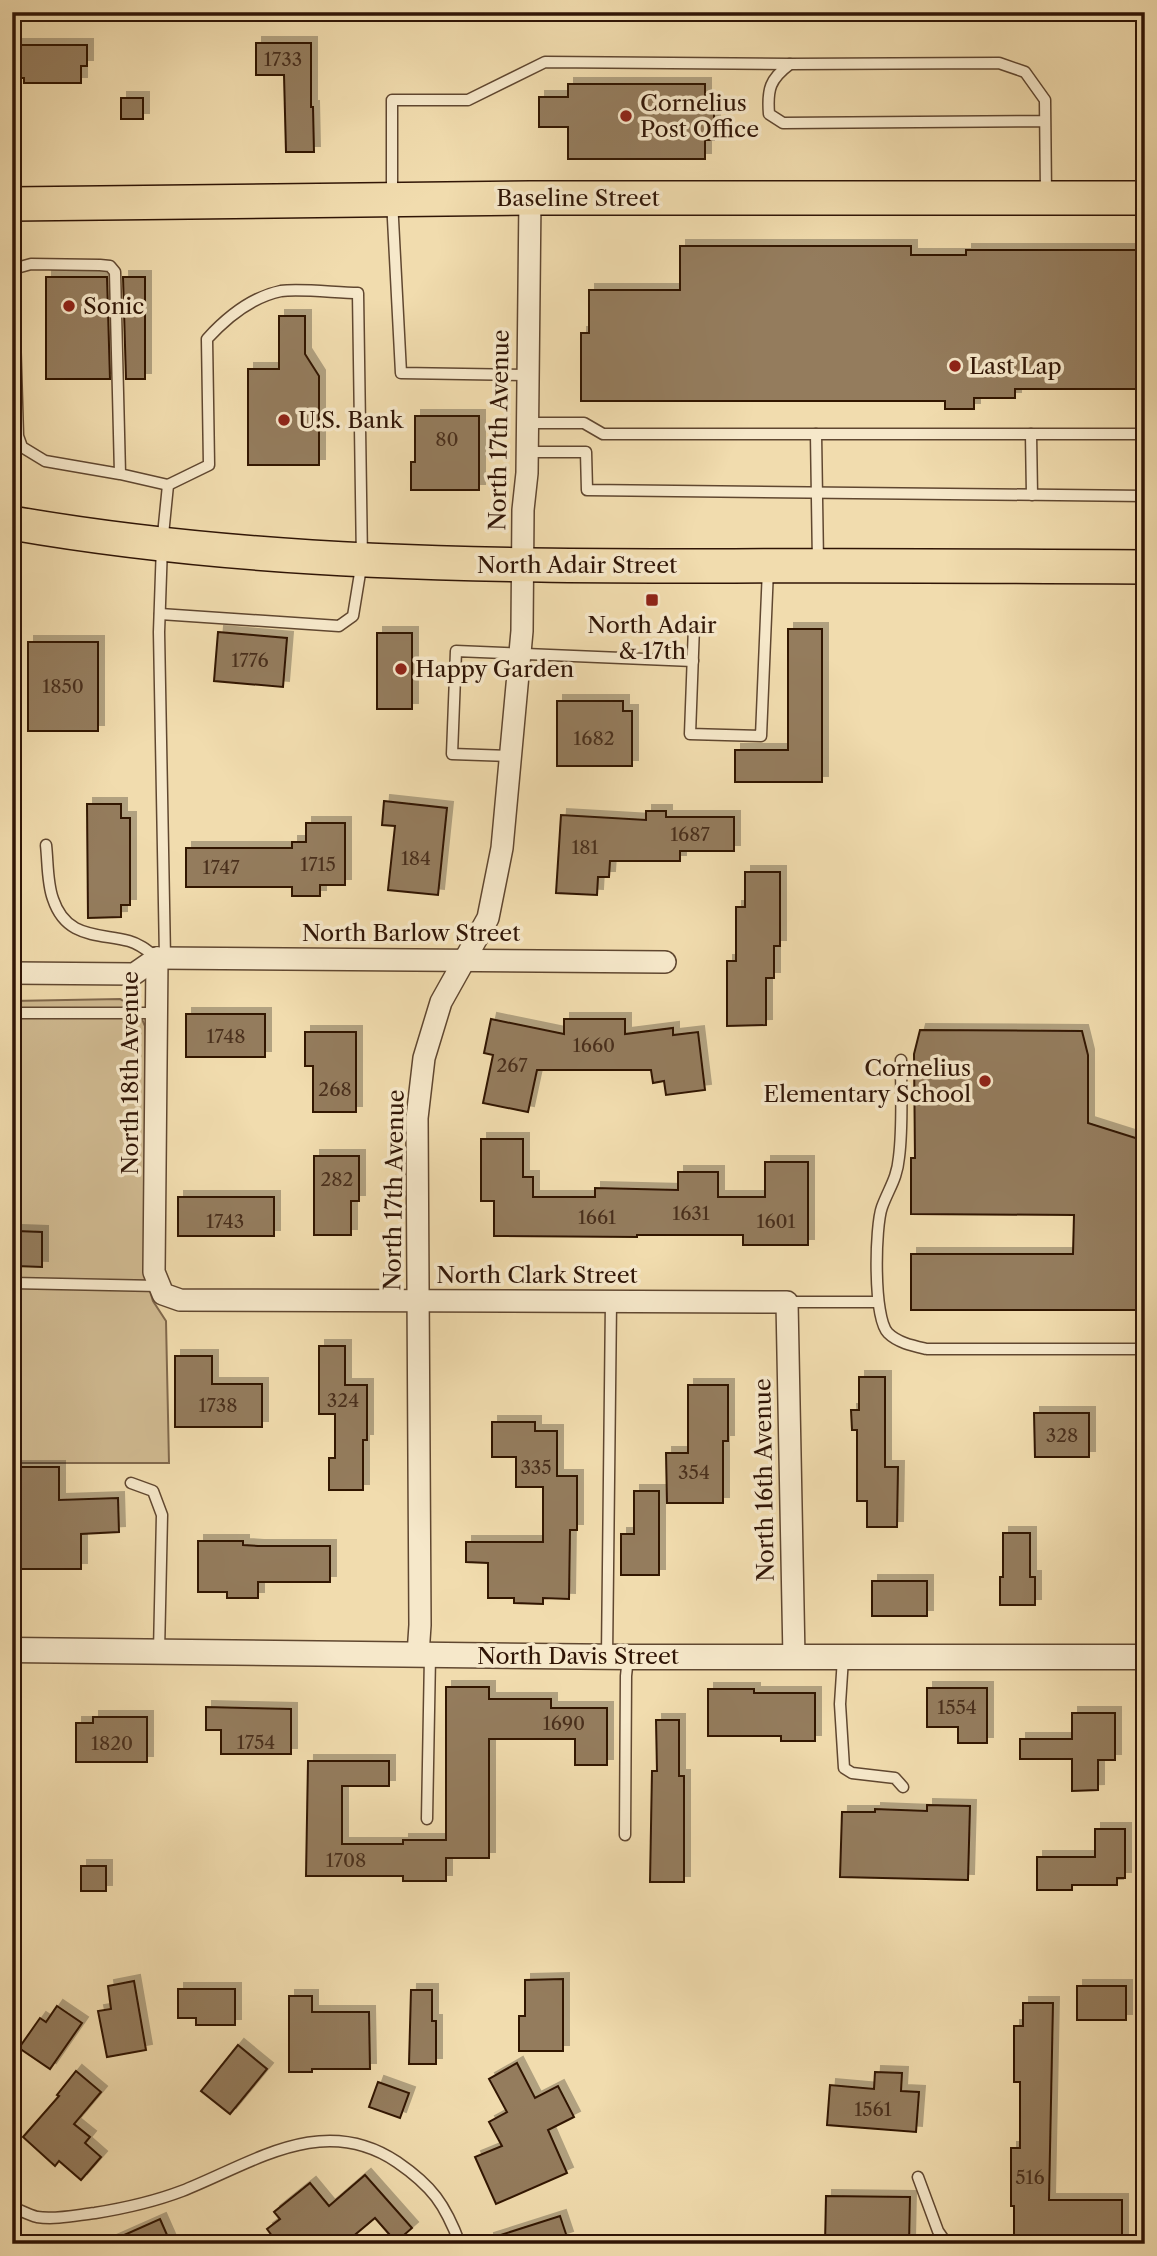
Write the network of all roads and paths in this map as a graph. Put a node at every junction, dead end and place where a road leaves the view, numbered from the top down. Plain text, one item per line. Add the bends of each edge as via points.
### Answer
1 (790, 64) junction
2 (1045, 121) junction
3 (1046, 197) junction
4 (530, 198) junction
5 (1145, 198) edge
6 (392, 200) junction
7 (13, 204) edge
8 (13, 269) edge
9 (528, 375) junction
10 (527, 423) junction
11 (816, 434) junction
12 (1031, 434) junction
13 (1145, 434) edge
14 (527, 452) junction
15 (120, 474) junction
16 (168, 485) junction
17 (817, 493) junction
18 (1032, 495) junction
19 (1145, 496) edge
20 (12, 523) edge
21 (162, 545) junction
22 (362, 561) junction
23 (522, 566) junction
24 (768, 566) junction
25 (818, 566) junction
26 (1145, 567) edge
27 (160, 614) junction
28 (694, 626) dead end
29 (520, 654) junction
30 (693, 661) junction
31 (510, 756) junction
32 (46, 845) dead end
33 (161, 958) junction
34 (467, 959) junction
35 (665, 962) dead end
36 (12, 973) edge
37 (12, 1013) edge
38 (156, 1013) junction
39 (901, 1060) dead end
40 (12, 1283) edge
41 (161, 1290) junction
42 (418, 1301) junction
43 (611, 1301) junction
44 (877, 1301) junction
45 (787, 1302) junction
46 (1145, 1349) edge
47 (131, 1482) dead end
48 (12, 1650) edge
49 (159, 1652) junction
50 (424, 1655) junction
51 (617, 1657) junction
52 (1145, 1657) edge
53 (794, 1658) junction
54 (843, 1658) junction
55 (903, 1787) dead end
56 (427, 1819) dead end
57 (625, 1835) dead end
58 (918, 2176) dead end
59 (12, 2207) edge
60 (460, 2244) edge
61 (947, 2244) edge

1 - 2 lane via 999,63 1025,72 1045,100
1 - 2 lane via 774,77 768,98 769,114 783,123
1 - 6 lane via 545,62 468,100 392,100
2 - 3 lane
3 - 4 highway, Baseline Street
3 - 5 highway, Baseline Street
4 - 6 highway, Baseline Street
4 - 9 street, North 17th Avenue
6 - 7 highway, Baseline Street
6 - 9 lane via 401,373
7 - 8 lane
8 - 15 lane via 22,447 45,461
8 - 15 lane via 31,264 100,265 115,272
9 - 10 street, North 17th Avenue
10 - 11 lane via 584,424 603,434
10 - 14 street, North 17th Avenue
11 - 12 lane
11 - 17 lane
12 - 13 lane
12 - 18 lane
14 - 17 lane via 586,452 587,490
14 - 23 street, North 17th Avenue
15 - 16 lane
16 - 21 lane
16 - 22 lane via 209,465 207,339 220,324 250,303 281,291 358,293
17 - 18 lane
17 - 25 lane
18 - 19 lane
20 - 21 highway, North Adair Street
21 - 22 highway, North Adair Street
21 - 27 lane
22 - 23 highway, North Adair Street
22 - 27 lane via 353,616 340,626
23 - 24 highway, North Adair Street
23 - 29 street, North 17th Avenue
24 - 25 highway, North Adair Street
24 - 30 lane via 761,736 690,734
25 - 26 highway, North Adair Street
27 - 33 lane
28 - 30 lane
29 - 30 lane
29 - 31 street, North 17th Avenue
29 - 31 lane via 456,651 452,754
31 - 34 street, North 17th Avenue via 502,848 488,918
32 - 33 lane via 52,899 65,923 83,932 131,941
33 - 34 street, North Barlow Street
33 - 36 street, North 18th Avenue via 134,974
33 - 38 street, North 18th Avenue
34 - 35 street, North Barlow Street
34 - 42 street, North 17th Avenue via 441,1002 424,1058 417,1118
37 - 38 lane
38 - 41 street, North 18th Avenue via 154,1272
39 - 44 lane via 899,1157 896,1178 878,1223
40 - 41 lane
41 - 42 street, North Clark Street via 180,1300
42 - 43 street, North Clark Street
42 - 50 street, North 17th Avenue
43 - 45 street, North Clark Street
43 - 51 lane
44 - 45 lane
44 - 46 lane via 887,1332 927,1349
45 - 53 street, North 16th Avenue
47 - 49 lane via 153,1491 162,1515
48 - 49 street, North Davis Street
49 - 50 street, North Davis Street
50 - 51 street, North Davis Street
50 - 56 lane
51 - 53 street, North Davis Street
51 - 57 lane via 626,1676
52 - 54 street, North Davis Street
53 - 54 street, North Davis Street
54 - 55 lane via 844,1768 895,1778
58 - 61 lane
59 - 60 lane via 36,2217 137,2207 265,2154 316,2140 352,2142 382,2153 421,2179 449,2213

